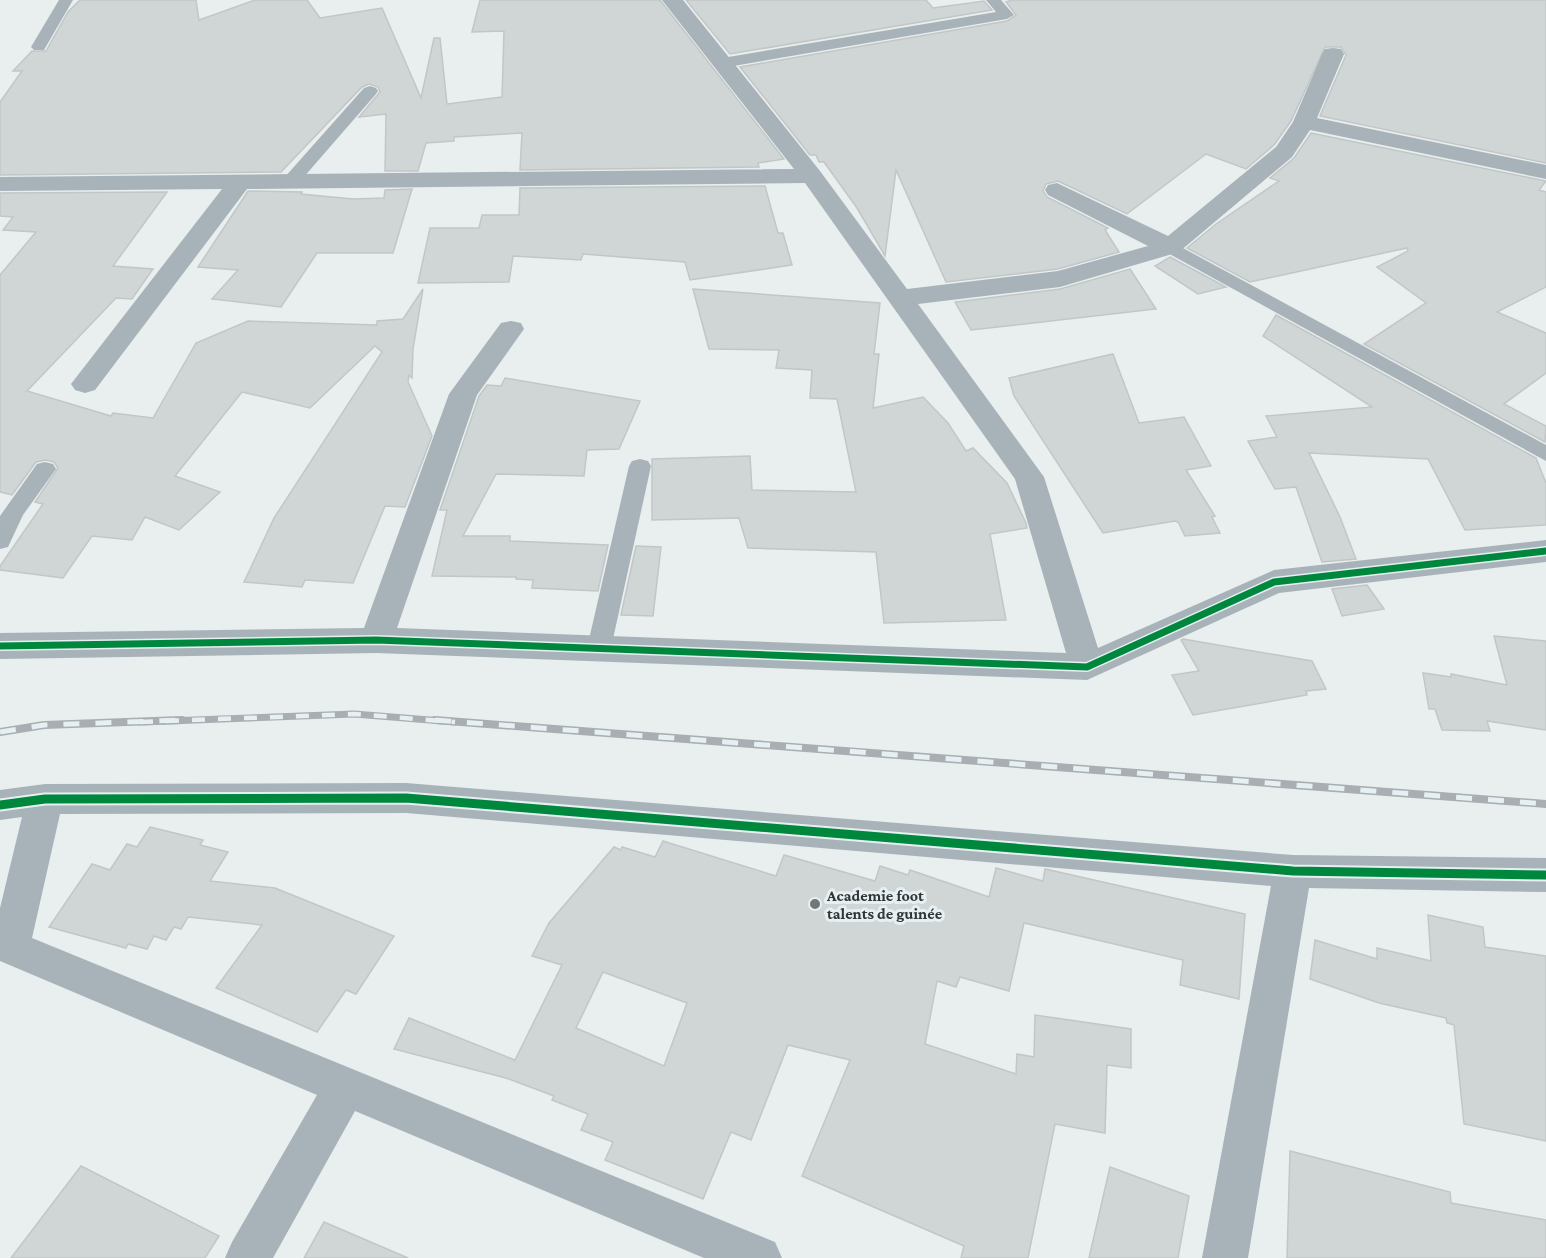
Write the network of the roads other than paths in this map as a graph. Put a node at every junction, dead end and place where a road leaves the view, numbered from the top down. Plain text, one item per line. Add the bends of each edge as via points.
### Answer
1 (66, 0) edge
2 (672, 0) edge
3 (993, 0) edge
4 (39, 46) dead end
5 (1333, 54) dead end
6 (722, 63) junction
7 (370, 91) dead end
8 (1304, 122) junction
9 (1546, 172) edge
10 (812, 176) junction
11 (240, 182) junction
12 (290, 182) junction
13 (0, 184) edge
14 (1058, 190) dead end
15 (1170, 247) junction
16 (900, 298) junction
17 (511, 329) dead end
18 (85, 384) dead end
19 (1546, 454) edge
20 (640, 466) dead end
21 (45, 469) dead end
22 (0, 541) edge
23 (1546, 551) edge
24 (376, 640) junction
25 (0, 646) edge
26 (599, 648) junction
27 (1087, 667) junction
28 (45, 800) junction
29 (0, 806) edge
30 (1293, 871) junction
31 (1546, 875) edge
32 (346, 1086) junction
33 (248, 1258) edge
34 (759, 1258) edge
35 (1225, 1258) edge

1 - 4 lane
2 - 6 street
3 - 6 lane via 1007,15
5 - 8 street
6 - 10 street
7 - 12 lane
8 - 9 street
8 - 15 street via 1284,153
10 - 12 street
10 - 16 street
11 - 12 street
11 - 13 street
11 - 18 street
14 - 15 street
15 - 16 street via 1060,279
15 - 19 lane
16 - 27 street via 1029,477
17 - 24 street via 463,394
20 - 26 lane
21 - 22 lane via 13,512
23 - 27 street via 1274,582
24 - 25 street
24 - 26 street
26 - 27 street
28 - 29 street
28 - 30 street via 406,798
28 - 32 street via 10,947
30 - 31 street
30 - 35 street
32 - 33 street
32 - 34 street

